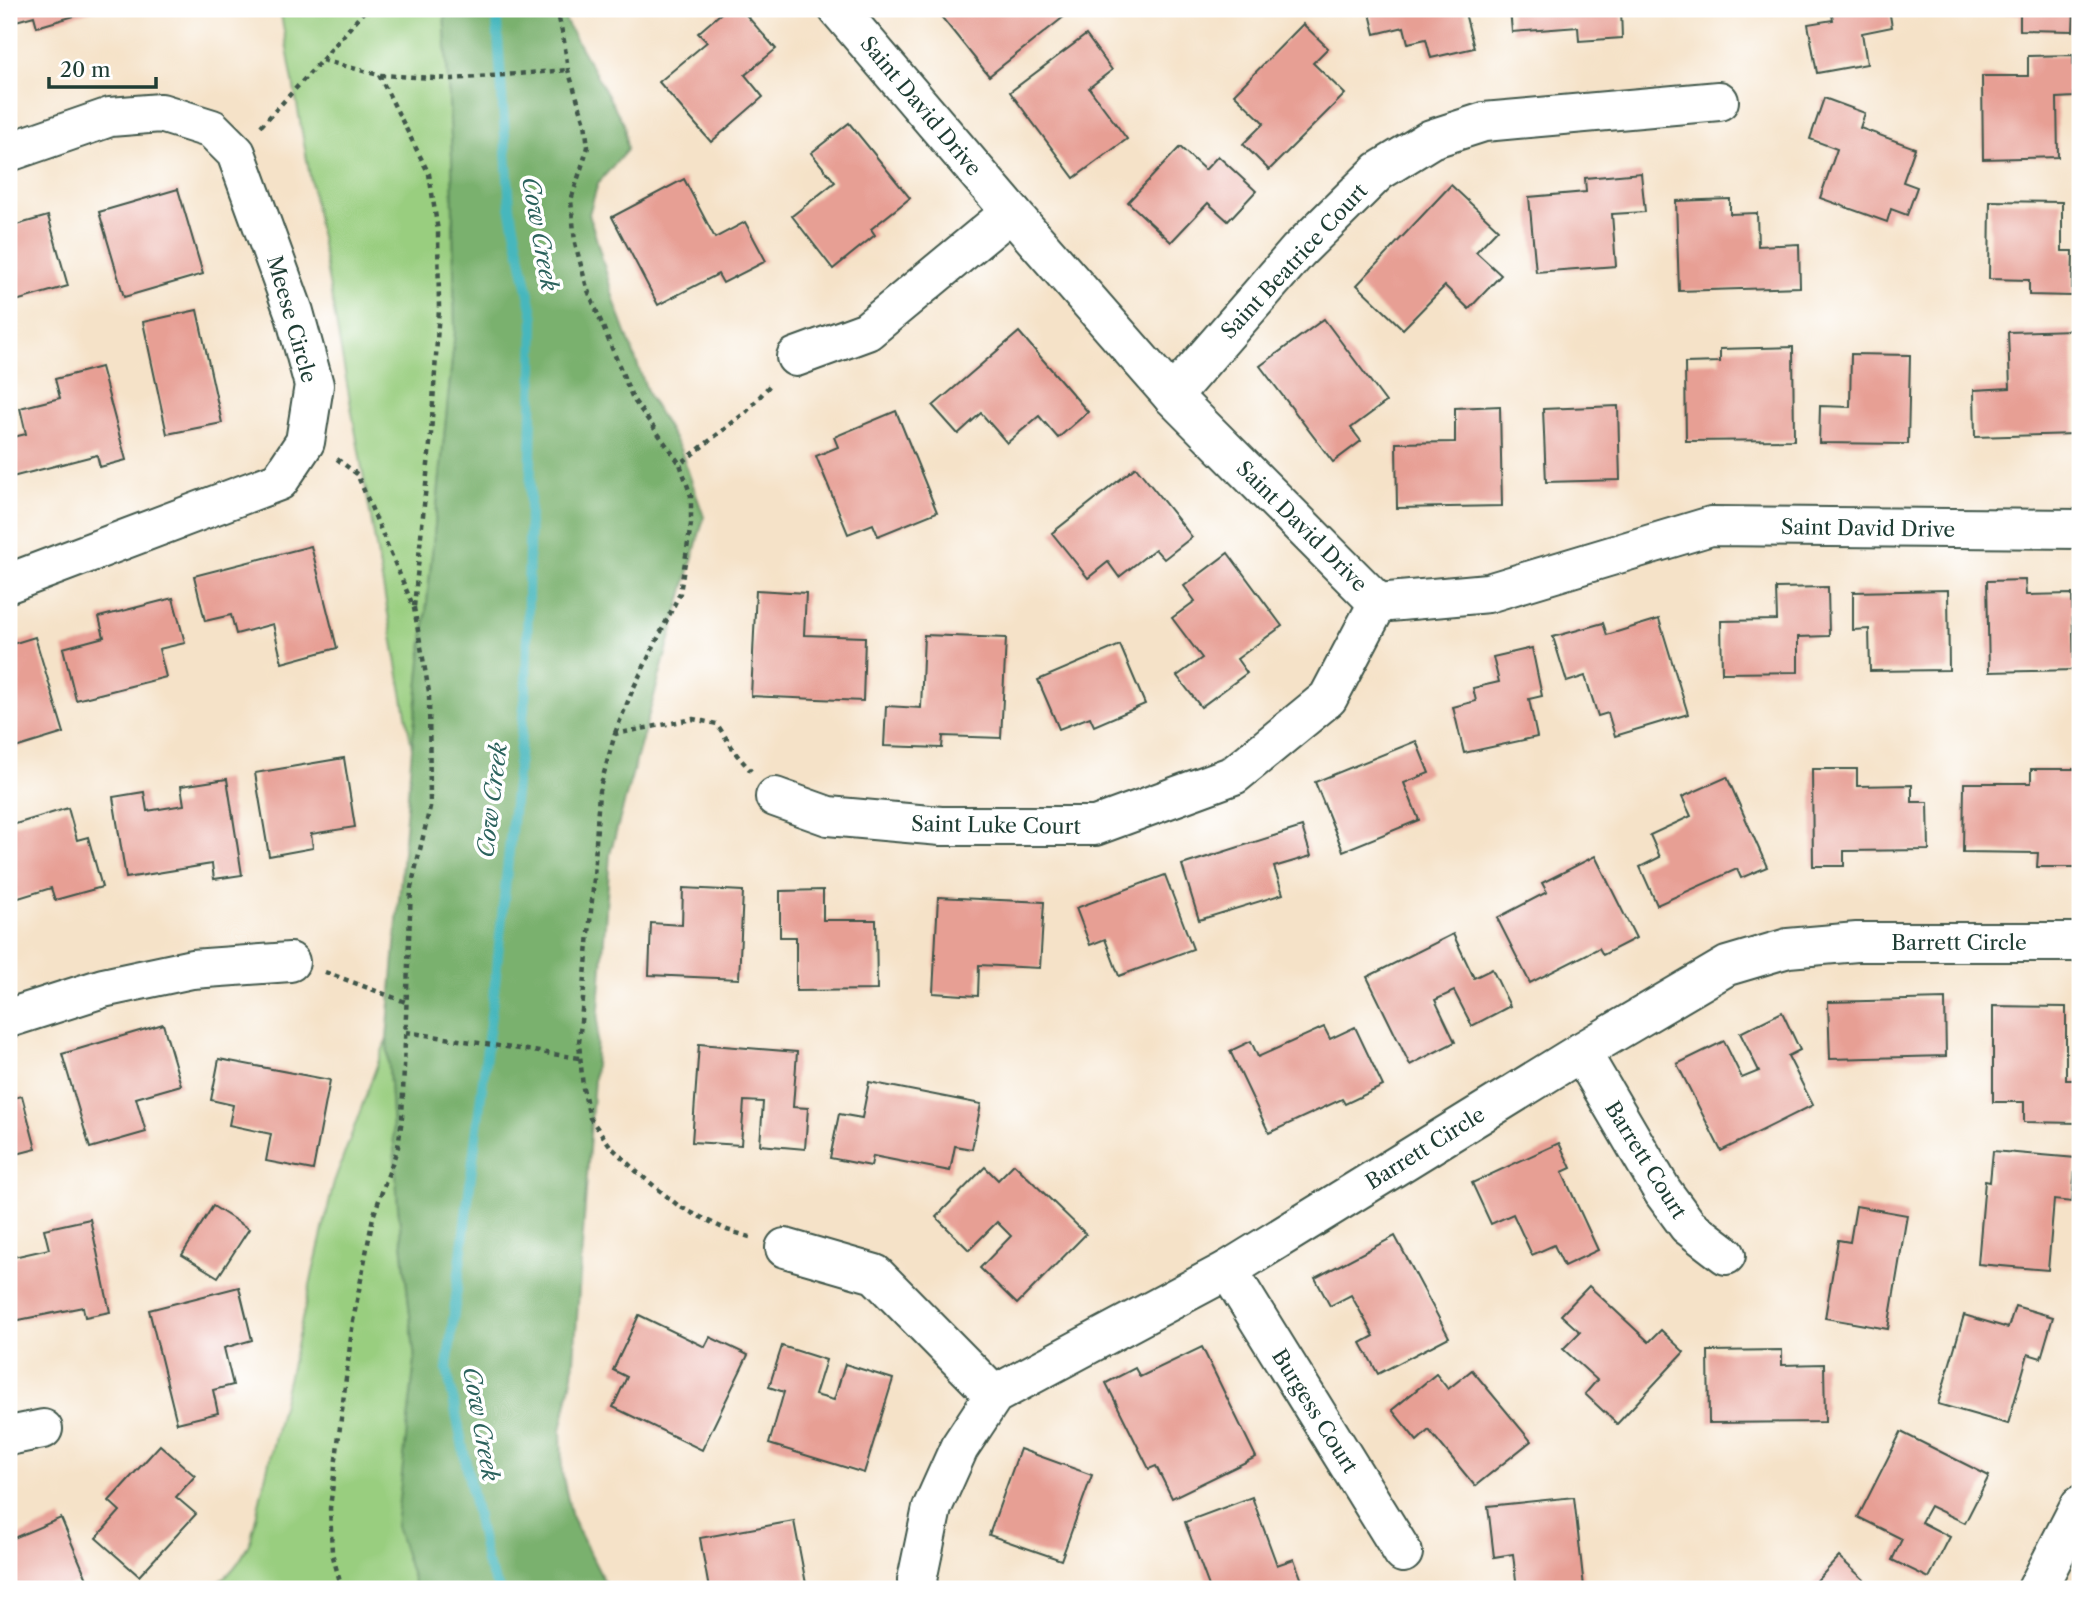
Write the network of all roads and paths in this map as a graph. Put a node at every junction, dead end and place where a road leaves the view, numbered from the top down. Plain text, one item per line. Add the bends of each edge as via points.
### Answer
1 (366, 9) edge
2 (557, 9) edge
3 (838, 9) edge
4 (322, 60) junction
5 (568, 70) junction
6 (379, 75) junction
7 (1719, 101) dead end
8 (9, 152) edge
9 (236, 153) junction
10 (1011, 212) junction
11 (796, 358) joint
12 (1172, 396) junction
13 (305, 442) junction
14 (680, 464) junction
15 (2080, 529) edge
16 (9, 583) edge
17 (1378, 603) junction
18 (414, 608) junction
19 (615, 734) junction
20 (775, 797) joint
21 (2080, 942) edge
22 (290, 962) joint
23 (406, 1002) junction
24 (9, 1018) edge
25 (406, 1032) junction
26 (1581, 1052) junction
27 (579, 1058) junction
28 (785, 1248) joint
29 (1726, 1255) dead end
30 (1228, 1270) junction
31 (994, 1395) junction
32 (2080, 1505) edge
33 (1402, 1553) dead end
34 (342, 1589) edge
35 (919, 1589) edge
36 (2036, 1589) edge

1 - 4 path
2 - 5 path
3 - 10 street, Saint David Drive
4 - 6 path
4 - 9 path
5 - 6 path via 452,79
5 - 14 path via 588,147 571,200 575,243 587,288 633,399
6 - 18 path via 429,174 438,231 439,309
7 - 12 street, Saint Beatrice Court via 1484,122 1431,139 1379,171 1307,243
8 - 9 street, Meese Circle via 110,117 161,113 212,129
9 - 13 street, Meese Circle via 294,312 314,386
10 - 11 street via 867,331
10 - 12 street, Saint David Drive
11 - 14 path via 746,412
12 - 17 street, Saint David Drive
13 - 16 street, Meese Circle via 279,481
13 - 18 path via 357,474
14 - 19 path via 691,496 691,524 680,593
15 - 17 street, Saint David Drive via 1711,526 1488,593
17 - 20 street, Saint Luke Court via 1328,698 1234,775 1095,826 941,826 828,816
18 - 23 path via 429,692 430,807 411,888
19 - 20 path via 693,719 717,724 737,755
19 - 27 path via 599,791
21 - 26 street, Barrett Circle via 1857,942 1788,948 1727,966
22 - 23 path
22 - 24 street via 192,969 103,988
23 - 25 path
25 - 27 path
25 - 34 path via 398,1147 373,1217 352,1321 330,1508 332,1553
26 - 29 street, Barrett Court via 1688,1226
26 - 30 street, Barrett Circle
27 - 28 path via 590,1118 637,1172 680,1207 727,1230
28 - 31 street via 875,1274
30 - 31 street, Barrett Circle
30 - 33 street, Burgess Court
31 - 35 street, Barrett Circle via 959,1448 932,1508
32 - 36 street

